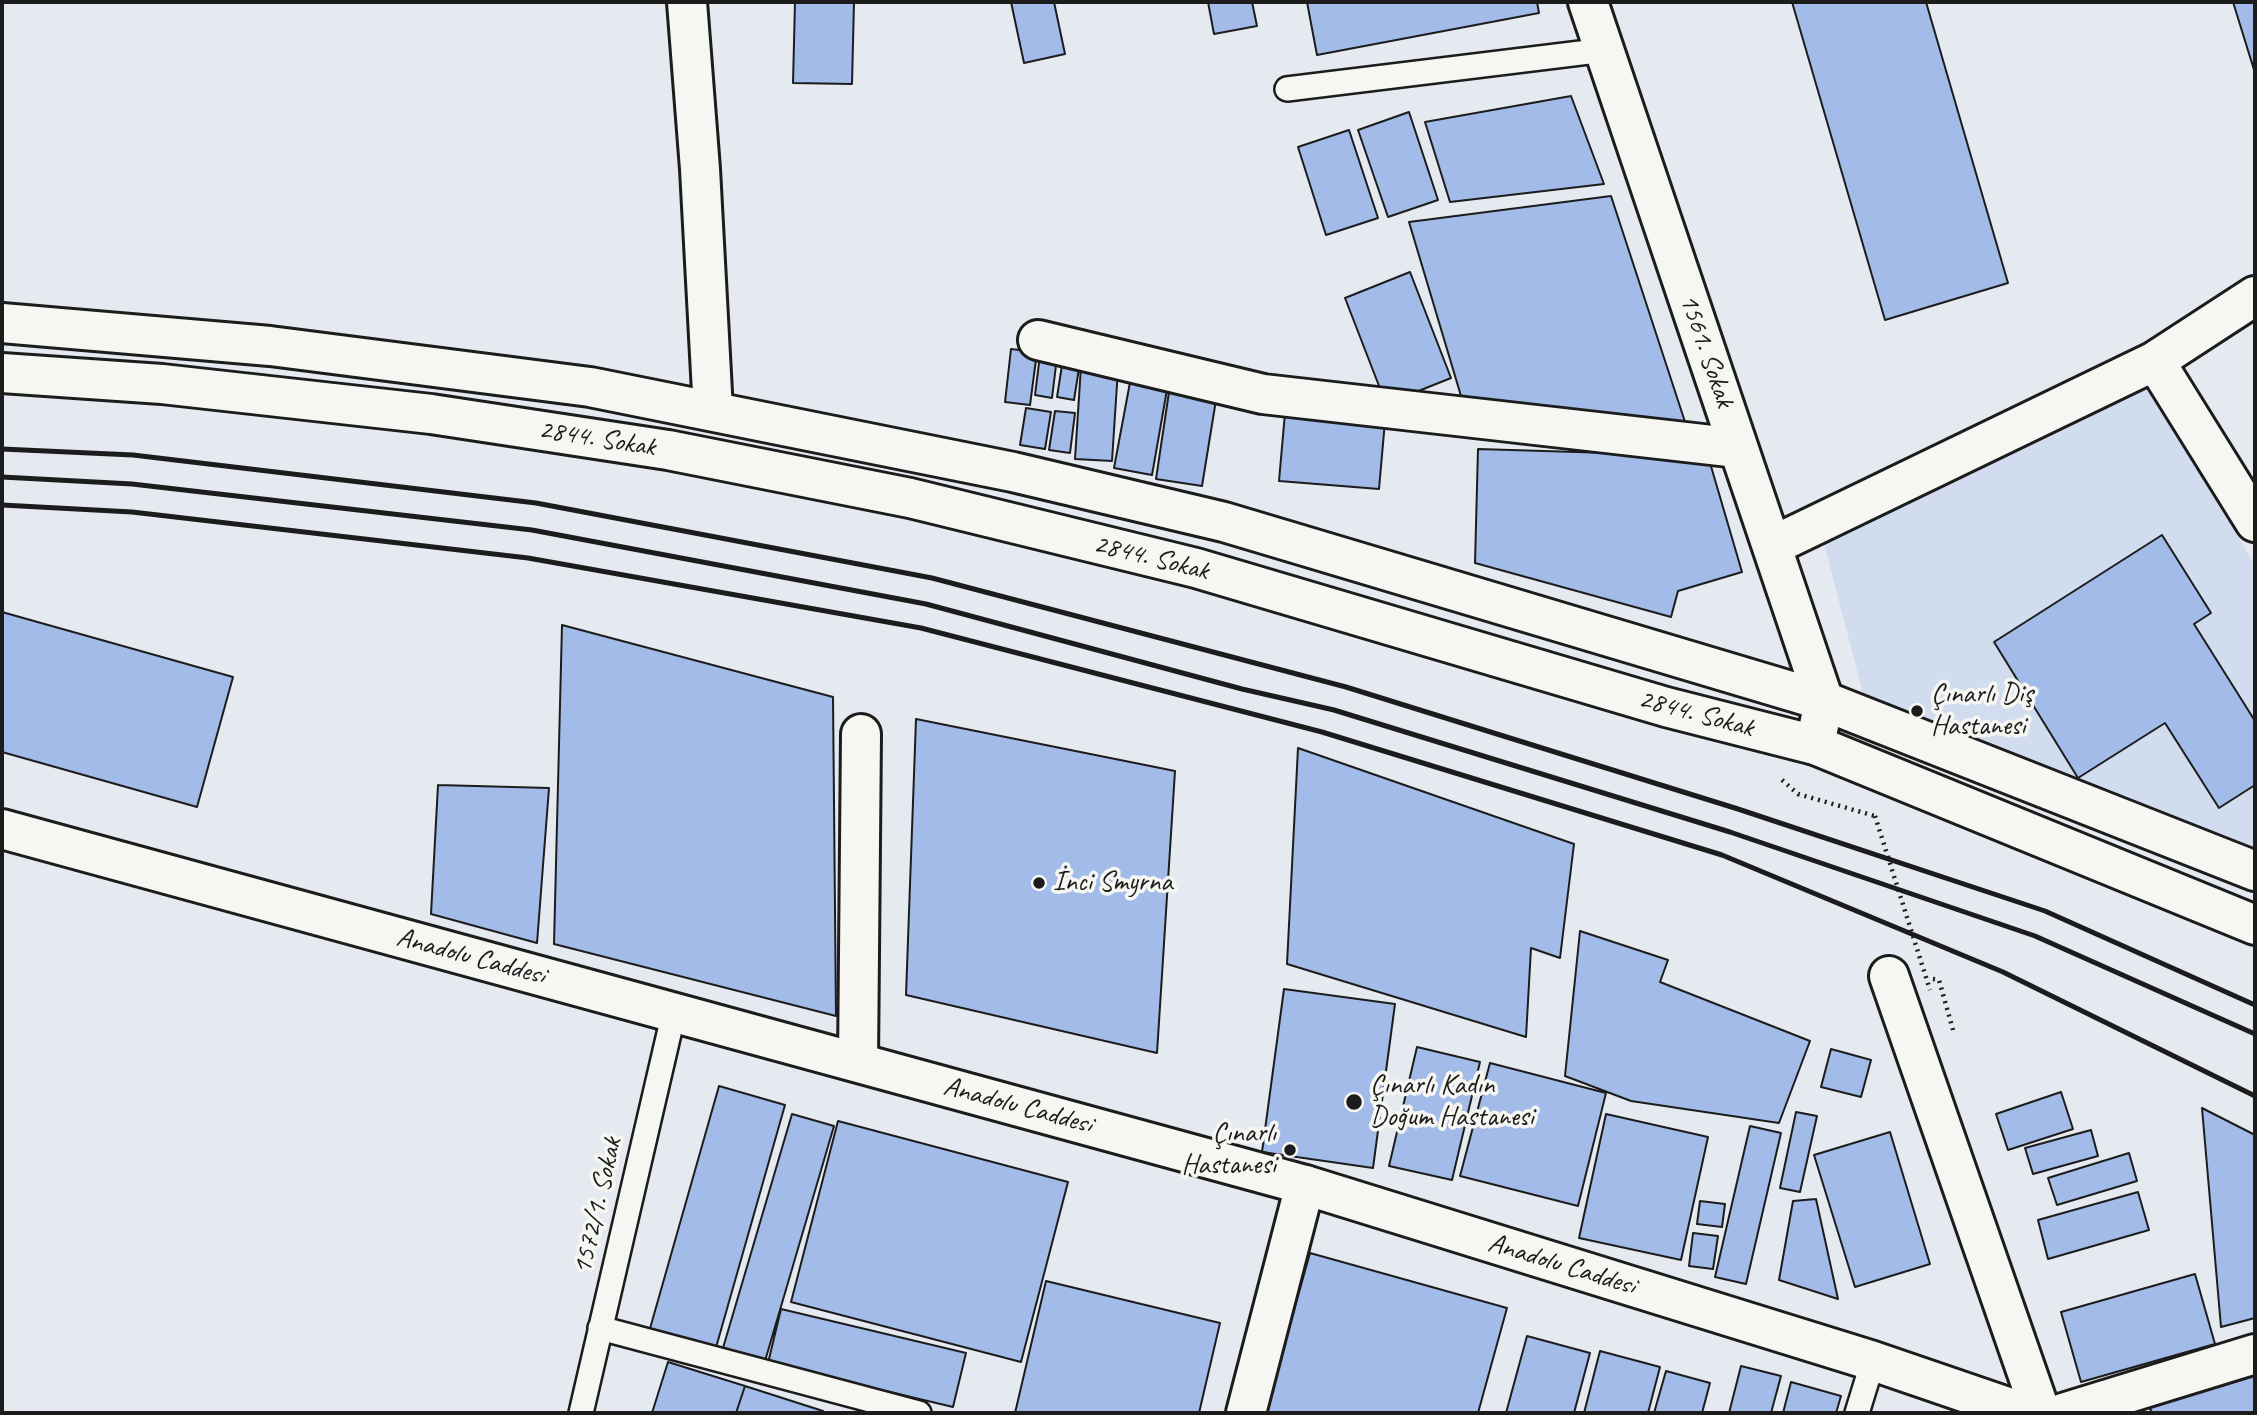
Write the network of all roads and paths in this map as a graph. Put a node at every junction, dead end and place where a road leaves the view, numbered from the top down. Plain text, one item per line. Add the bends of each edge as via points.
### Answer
1 (687, 2) edge
2 (1588, 2) edge
3 (1605, 50) junction
4 (1287, 89) dead end
5 (2255, 296) edge
6 (2, 323) edge
7 (1038, 340) dead end
8 (2155, 361) junction
9 (2, 373) edge
10 (713, 411) junction
11 (1738, 449) junction
12 (2255, 522) edge
13 (1772, 546) junction
14 (1824, 701) junction
15 (861, 734) dead end
16 (1815, 745) junction
17 (1798, 793) dead end
18 (2, 829) edge
19 (2255, 872) edge
20 (2255, 925) edge
21 (1889, 976) dead end
22 (1930, 990) dead end
23 (674, 1012) junction
24 (858, 1062) junction
25 (1305, 1185) junction
26 (600, 1328) junction
27 (2255, 1353) edge
28 (1873, 1361) junction
29 (581, 1413) edge
30 (919, 1413) edge
31 (1246, 1413) edge
32 (1857, 1413) edge
33 (2025, 1413) edge
34 (2041, 1413) edge
35 (2063, 1413) edge

1 - 10 main road
2 - 3 main road, 1561. Sokak
3 - 4 lane
3 - 11 main road, 1561. Sokak
5 - 8 main road
6 - 10 main road, 2844. Sokak via 284,348 590,387
7 - 11 main road via 1263,394
8 - 12 main road
8 - 13 main road
9 - 16 main road, 2844. Sokak via 162,384 431,414 668,450 910,498 1195,568 1666,707
10 - 14 main road, 2844. Sokak via 1013,472 1224,522
11 - 13 main road, 1561. Sokak
13 - 14 main road, 1561. Sokak
14 - 16 main road
14 - 19 main road, 2844. Sokak
15 - 24 main road
16 - 20 main road, 2844. Sokak
17 - 22 path, bridge via 1875,816
18 - 23 main road, Anadolu Caddesi
21 - 34 main road
23 - 24 main road, Anadolu Caddesi
23 - 26 lane, 1572/1. Sokak
24 - 25 main road, Anadolu Caddesi
25 - 28 main road, Anadolu Caddesi
25 - 31 main road
26 - 29 lane, 1572/1. Sokak
26 - 30 lane
27 - 35 main road
28 - 32 lane
28 - 33 main road, Anadolu Caddesi

